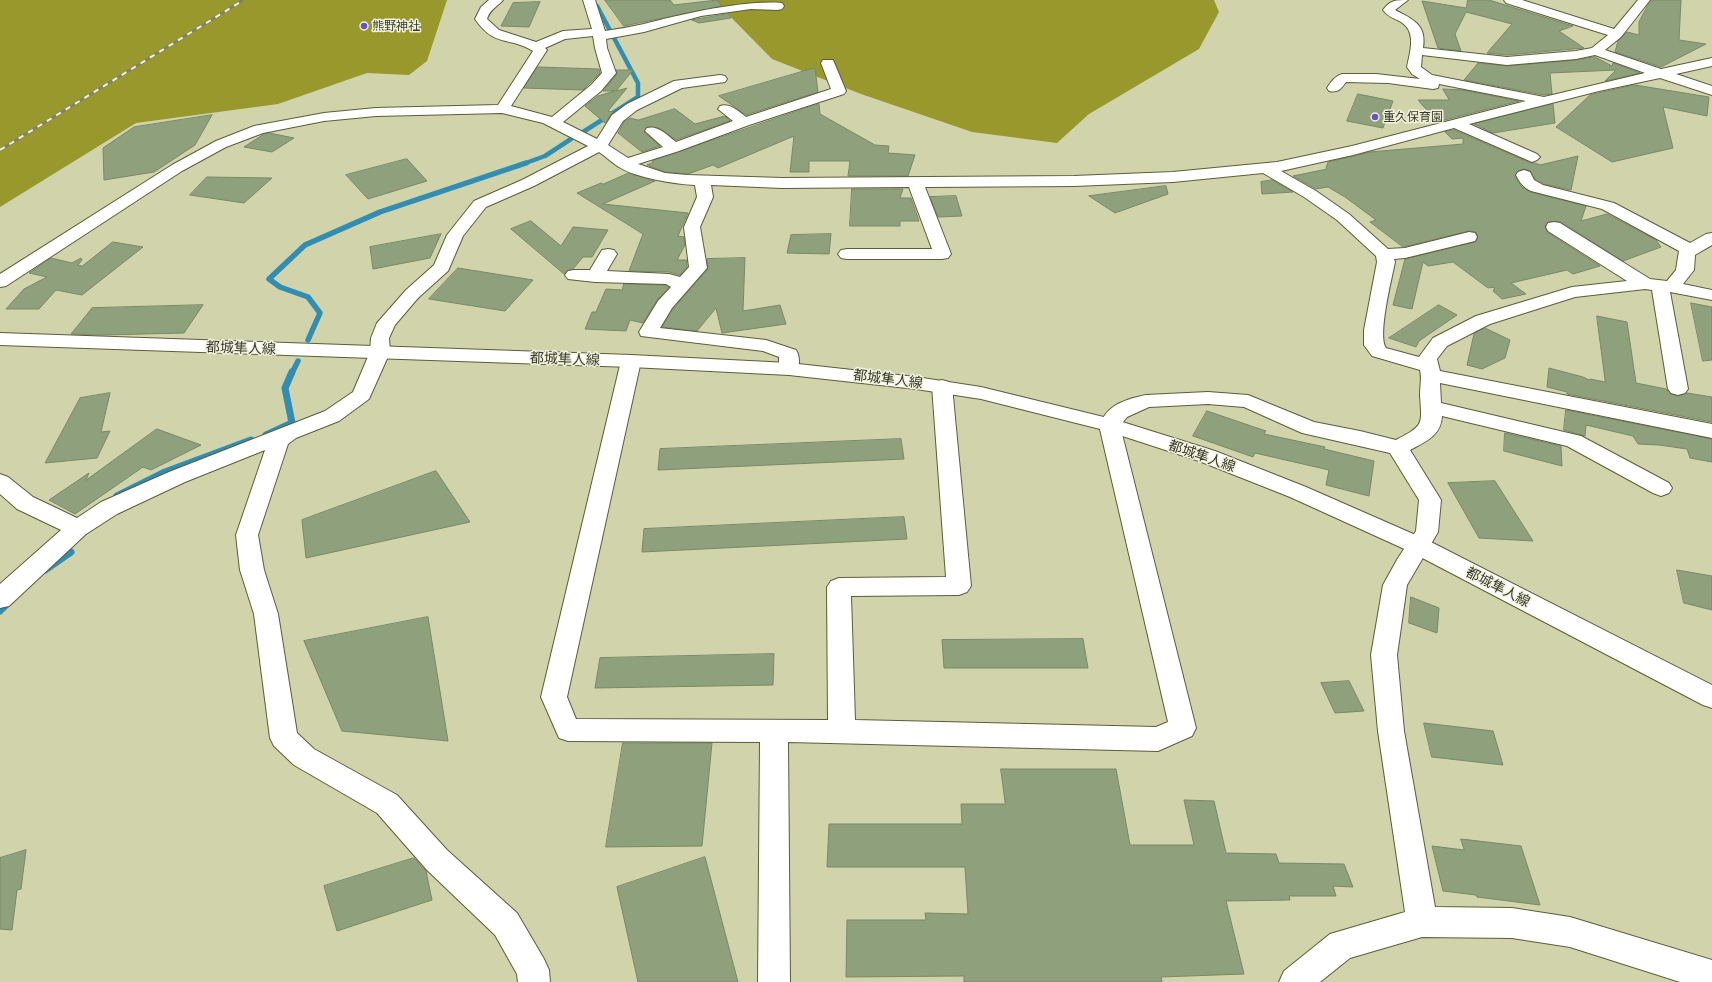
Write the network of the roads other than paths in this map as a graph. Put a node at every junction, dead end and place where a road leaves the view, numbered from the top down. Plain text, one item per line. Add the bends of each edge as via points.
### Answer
1 (497, 0) edge
2 (589, 0) edge
3 (766, 0) edge
4 (1402, 0) edge
5 (1510, 0) edge
6 (1644, 0) edge
7 (746, 4) edge
8 (778, 6) dead end
9 (606, 34) junction
10 (1617, 34) junction
11 (536, 47) junction
12 (1418, 51) junction
13 (1596, 51) junction
14 (1712, 62) edge
15 (828, 63) dead end
16 (1659, 73) junction
17 (720, 80) dead end
18 (1334, 88) dead end
19 (1712, 91) edge
20 (1528, 98) junction
21 (1549, 101) junction
22 (502, 109) junction
23 (725, 109) dead end
24 (744, 122) junction
25 (553, 123) junction
26 (1456, 124) junction
27 (652, 131) dead end
28 (600, 146) junction
29 (674, 148) junction
30 (1532, 157) dead end
31 (624, 164) junction
32 (1264, 168) junction
33 (1524, 175) dead end
34 (702, 180) junction
35 (916, 183) junction
36 (1554, 228) dead end
37 (909, 236) dead end
38 (1469, 237) dead end
39 (1712, 238) edge
40 (1690, 251) junction
41 (608, 254) dead end
42 (847, 254) dead end
43 (914, 254) junction
44 (1384, 254) junction
45 (574, 275) dead end
46 (595, 277) junction
47 (0, 282) edge
48 (682, 285) junction
49 (1659, 286) junction
50 (1712, 295) edge
51 (0, 339) edge
52 (380, 352) junction
53 (631, 361) junction
54 (789, 369) junction
55 (1429, 371) junction
56 (942, 386) junction
57 (1678, 389) dead end
58 (1432, 407) junction
59 (1109, 425) junction
60 (1712, 431) edge
61 (288, 434) junction
62 (1398, 448) junction
63 (0, 482) edge
64 (1661, 488) dead end
65 (78, 528) junction
66 (1418, 546) junction
67 (0, 599) edge
68 (1712, 697) edge
69 (774, 731) junction
70 (842, 731) junction
71 (1422, 922) junction
72 (1712, 976) edge
73 (534, 982) edge
74 (774, 982) edge
75 (1295, 982) edge

1 - 11 street via 483,11 481,19 485,26 500,36
2 - 9 street
3 - 7 street
4 - 12 street via 1392,5 1389,10 1413,26 1418,40
5 - 10 street
6 - 10 street
7 - 8 street
7 - 9 street via 700,12 644,28
9 - 11 street via 563,35
9 - 25 street via 601,48 609,73 596,88
10 - 13 street
11 - 22 street via 540,50
12 - 13 street via 1507,62
12 - 20 street via 1414,67 1428,78 1489,88
13 - 16 street
14 - 16 street
15 - 24 street via 839,91
16 - 19 street
16 - 21 street
17 - 28 street via 679,84 632,107 617,118
18 - 20 street via 1342,78 1361,78 1407,81
20 - 21 street
21 - 26 street
22 - 25 street via 533,115
22 - 47 street via 369,113 324,117 259,129 221,144 177,168
23 - 24 street
24 - 29 street
25 - 28 street
26 - 30 street
26 - 32 street via 1353,150
27 - 29 street
28 - 31 street
28 - 52 street via 528,184 480,204 456,235 442,267 412,294 386,323 380,338
29 - 31 street
31 - 34 street via 663,177
32 - 35 street via 1217,174 1082,181
32 - 44 street via 1310,194 1343,217
33 - 40 street via 1528,184 1537,188 1608,206
34 - 35 street
34 - 48 street via 705,197 692,226 698,268
35 - 43 street via 942,254
36 - 49 street
37 - 43 street
38 - 44 street via 1405,253
39 - 40 street
40 - 49 street via 1687,252 1685,270
41 - 46 street
42 - 43 street
44 - 55 street via 1386,262 1373,330 1374,345 1379,352
45 - 46 street
46 - 48 street via 669,279
48 - 54 street via 664,305 648,332 766,346 789,354
49 - 50 street
49 - 55 street via 1572,292 1483,320 1440,342 1427,360
49 - 57 street
51 - 52 street, 都城隼人線
52 - 53 street, 都城隼人線
52 - 61 street via 362,395 332,416
53 - 54 street, 都城隼人線
53 - 69 street via 554,697 568,730
54 - 56 street, 都城隼人線
55 - 58 street
55 - 60 street
56 - 59 street, 都城隼人線 via 981,393
56 - 70 street via 959,586 839,587
58 - 62 street via 1431,423 1424,434
58 - 64 street via 1574,441
59 - 62 street via 1120,412 1146,402 1215,398 1248,401 1309,428
59 - 66 street, 都城隼人線 via 1206,456 1298,492
59 - 70 street via 1183,728 1158,739
61 - 65 street via 177,477 109,508
61 - 73 street via 279,441 247,535 252,570 266,614 284,738 304,757 387,804 437,860 506,924 533,970
62 - 66 street via 1430,500 1427,532
63 - 65 street via 25,503
65 - 67 street
66 - 68 street, 都城隼人線
66 - 71 street via 1395,585 1384,655 1391,731
69 - 70 street
69 - 74 street
71 - 72 street via 1512,923 1570,932
71 - 75 street via 1341,945

